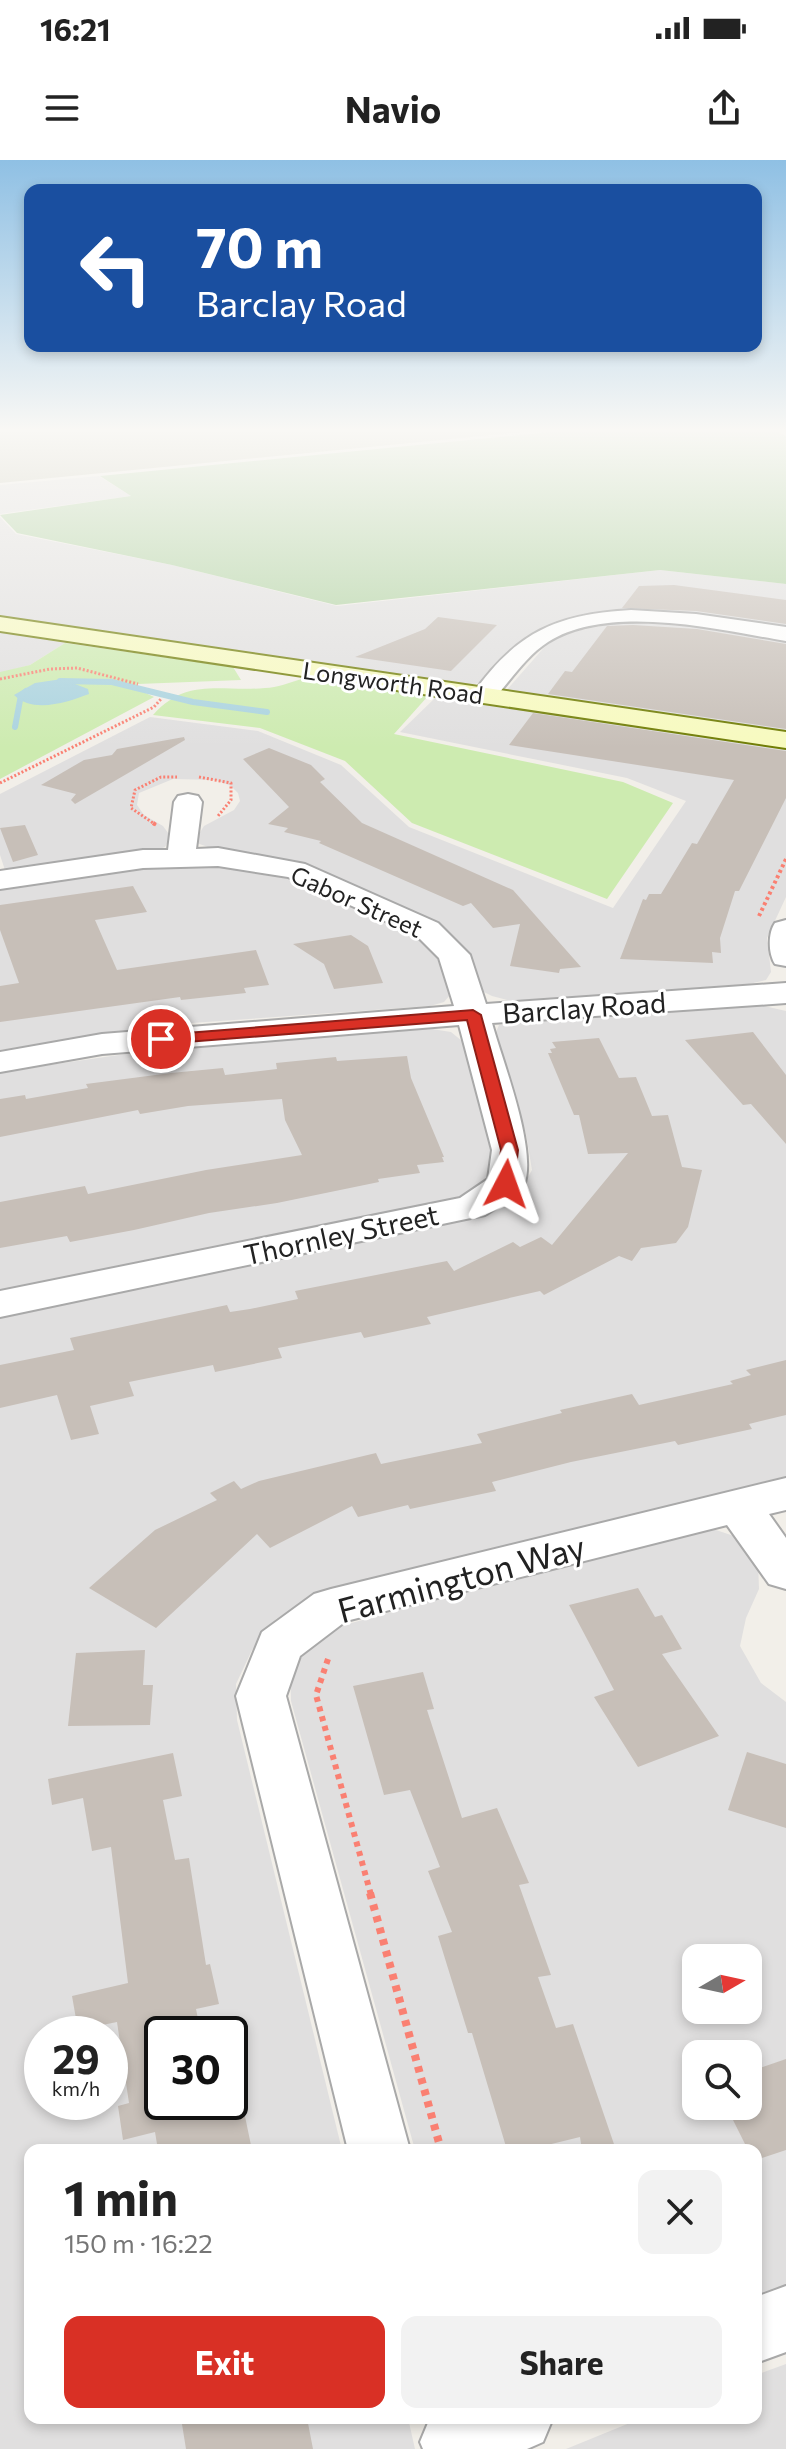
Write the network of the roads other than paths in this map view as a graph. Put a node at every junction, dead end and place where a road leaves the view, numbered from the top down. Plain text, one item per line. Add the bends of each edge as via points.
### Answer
1 (0, 624) edge
2 (786, 634) edge
3 (484, 695) junction
4 (786, 740) edge
5 (188, 802) dead end
6 (181, 858) junction
7 (0, 880) edge
8 (772, 923) edge
9 (786, 957) edge
10 (786, 993) edge
11 (473, 1015) junction
12 (0, 1062) edge
13 (0, 1304) edge
14 (786, 1494) edge
15 (738, 1506) junction
16 (786, 1572) edge
17 (377, 2144) edge
18 (786, 2319) edge
19 (762, 2328) edge
20 (497, 2424) edge
21 (453, 2436) edge

1 - 3 street, Longworth Road
2 - 3 street via 660,617 568,625 542,636
3 - 4 street, Longworth Road
5 - 6 street
6 - 7 street, Gabor Street
6 - 11 street, Gabor Street via 218,857 295,870 427,929 454,955
8 - 9 street
10 - 11 street, Barclay Road
11 - 12 street, Barclay Road via 102,1044
11 - 13 street, Thornley Street via 510,1150 506,1184 472,1207
14 - 15 street, Farmington Way
15 - 16 street
15 - 17 street, Farmington Way via 331,1607 279,1645 261,1696
18 - 19 street
20 - 21 street

